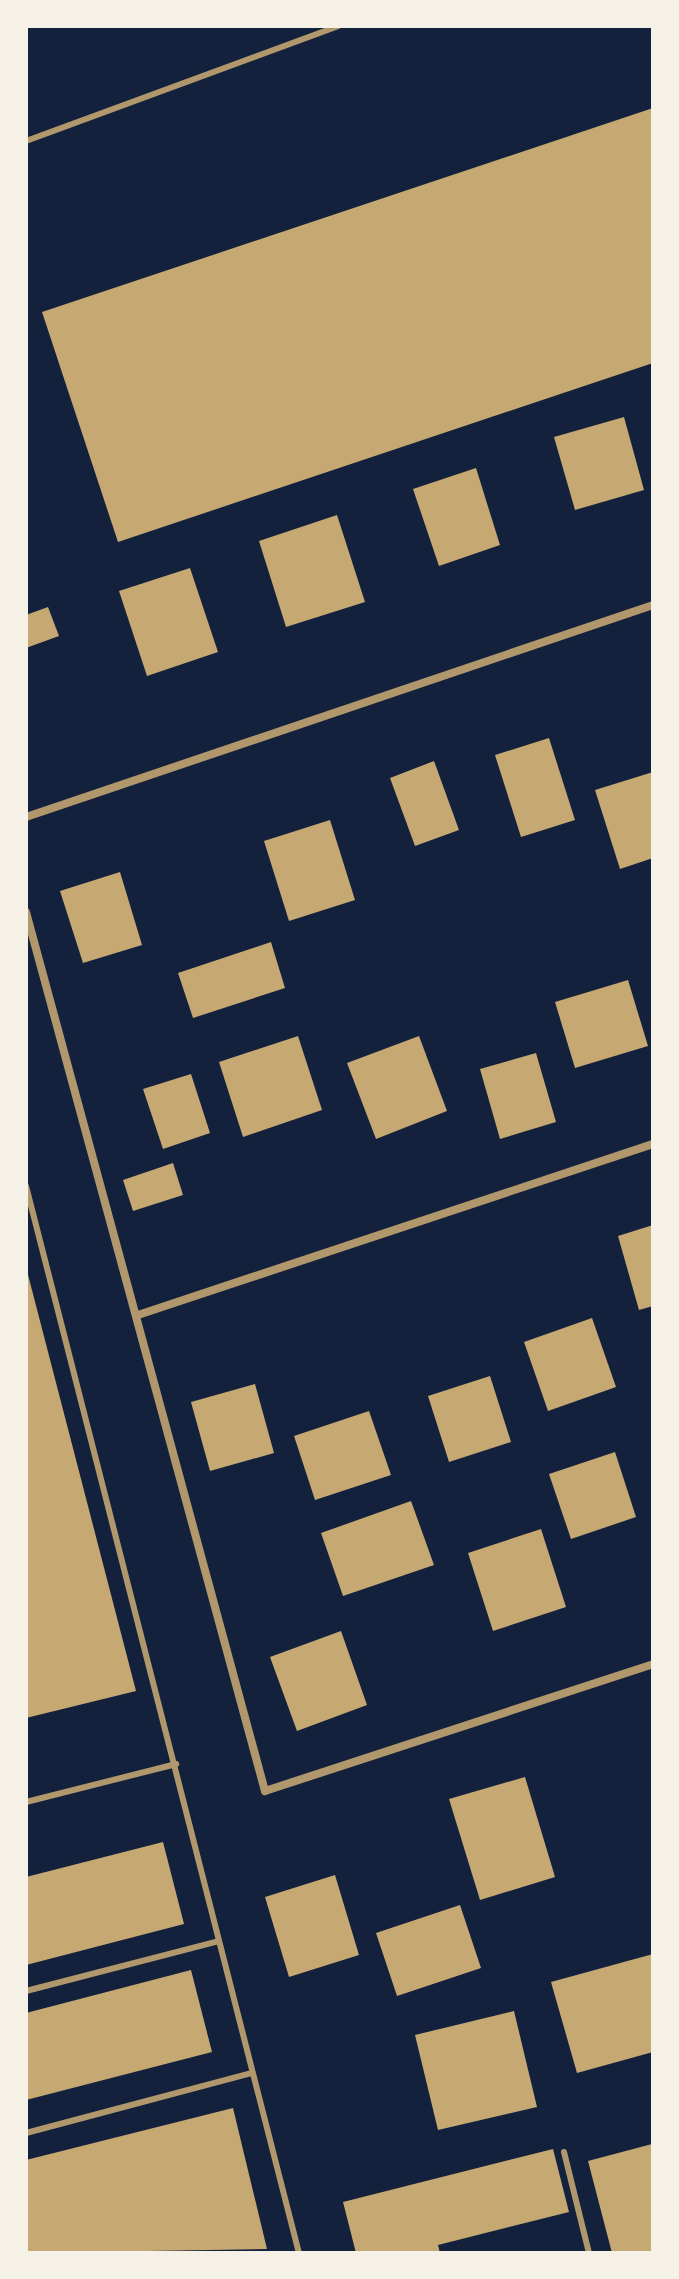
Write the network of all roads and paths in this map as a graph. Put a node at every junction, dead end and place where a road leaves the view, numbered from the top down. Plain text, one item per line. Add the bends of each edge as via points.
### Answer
1 (339, 26) edge
2 (26, 141) edge
3 (653, 605) edge
4 (26, 817) edge
5 (26, 912) edge
6 (653, 1144) edge
7 (26, 1186) edge
8 (138, 1315) junction
9 (653, 1664) edge
10 (176, 1764) junction
11 (26, 1802) edge
12 (219, 1941) junction
13 (26, 1991) edge
14 (251, 2073) junction
15 (26, 2133) edge
16 (564, 2152) dead end
17 (299, 2253) edge
18 (589, 2253) edge

1 - 2 lane
3 - 4 street
5 - 8 street
6 - 8 street
7 - 10 lane
8 - 9 street via 265,1791
10 - 11 lane
10 - 12 lane
12 - 13 lane
12 - 14 lane
14 - 15 lane
14 - 17 lane
16 - 18 lane

